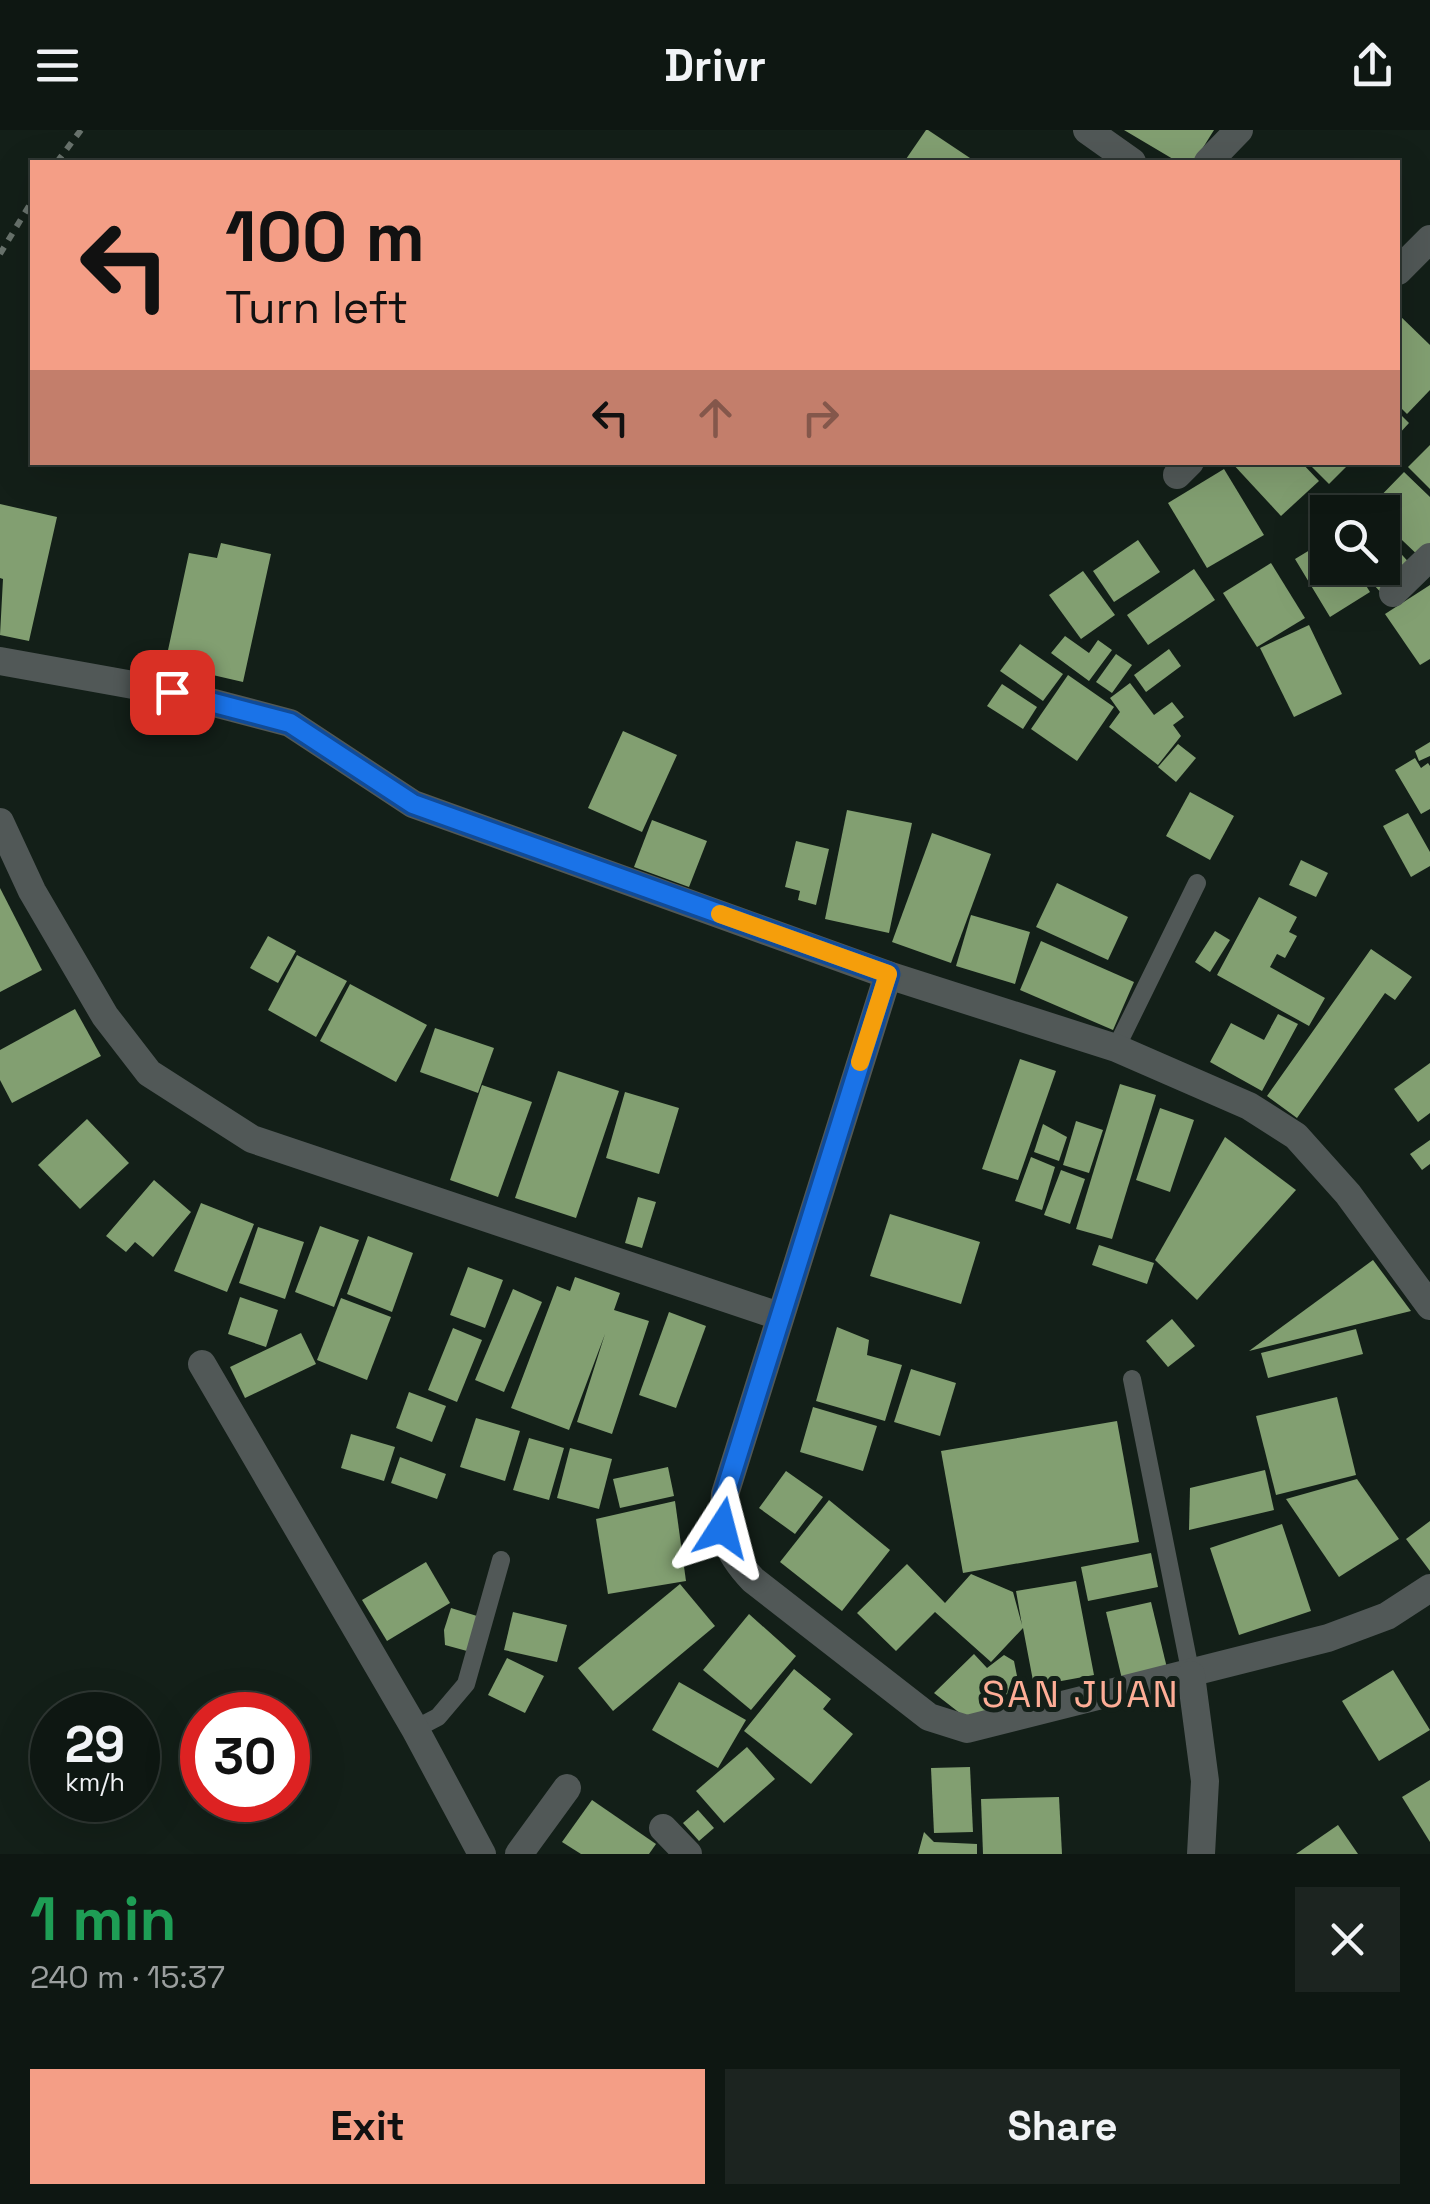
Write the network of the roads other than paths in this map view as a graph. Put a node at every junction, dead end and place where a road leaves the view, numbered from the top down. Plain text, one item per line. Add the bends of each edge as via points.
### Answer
1 (1087, 130) edge
2 (1240, 130) edge
3 (1129, 160) edge
4 (1210, 160) edge
5 (1430, 240) edge
6 (1400, 268) edge
7 (1430, 557) edge
8 (1393, 593) dead end
9 (0, 661) edge
10 (0, 822) edge
11 (1197, 884) dead end
12 (888, 974) junction
13 (1116, 1048) junction
14 (1430, 1306) edge
15 (780, 1316) junction
16 (202, 1364) dead end
17 (1132, 1379) dead end
18 (501, 1560) dead end
19 (1430, 1588) edge
20 (1190, 1675) junction
21 (415, 1729) junction
22 (567, 1788) dead end
23 (664, 1828) dead end
24 (482, 1854) edge
25 (518, 1854) edge
26 (688, 1854) edge
27 (1201, 1854) edge

1 - 3 street
2 - 4 street
5 - 6 street
7 - 8 street
9 - 12 street via 172,692 290,723 413,804
10 - 15 street via 32,891 138,1059 252,1140
11 - 13 lane
12 - 13 street
12 - 15 street
13 - 14 street via 1250,1106 1296,1136
15 - 20 street via 725,1494 722,1528 733,1559 753,1580 929,1717 966,1729
16 - 21 street
17 - 20 lane
18 - 21 lane via 466,1684 438,1717
19 - 20 street via 1388,1616 1328,1638
20 - 27 street via 1204,1781
21 - 24 street
22 - 25 street
23 - 26 street

